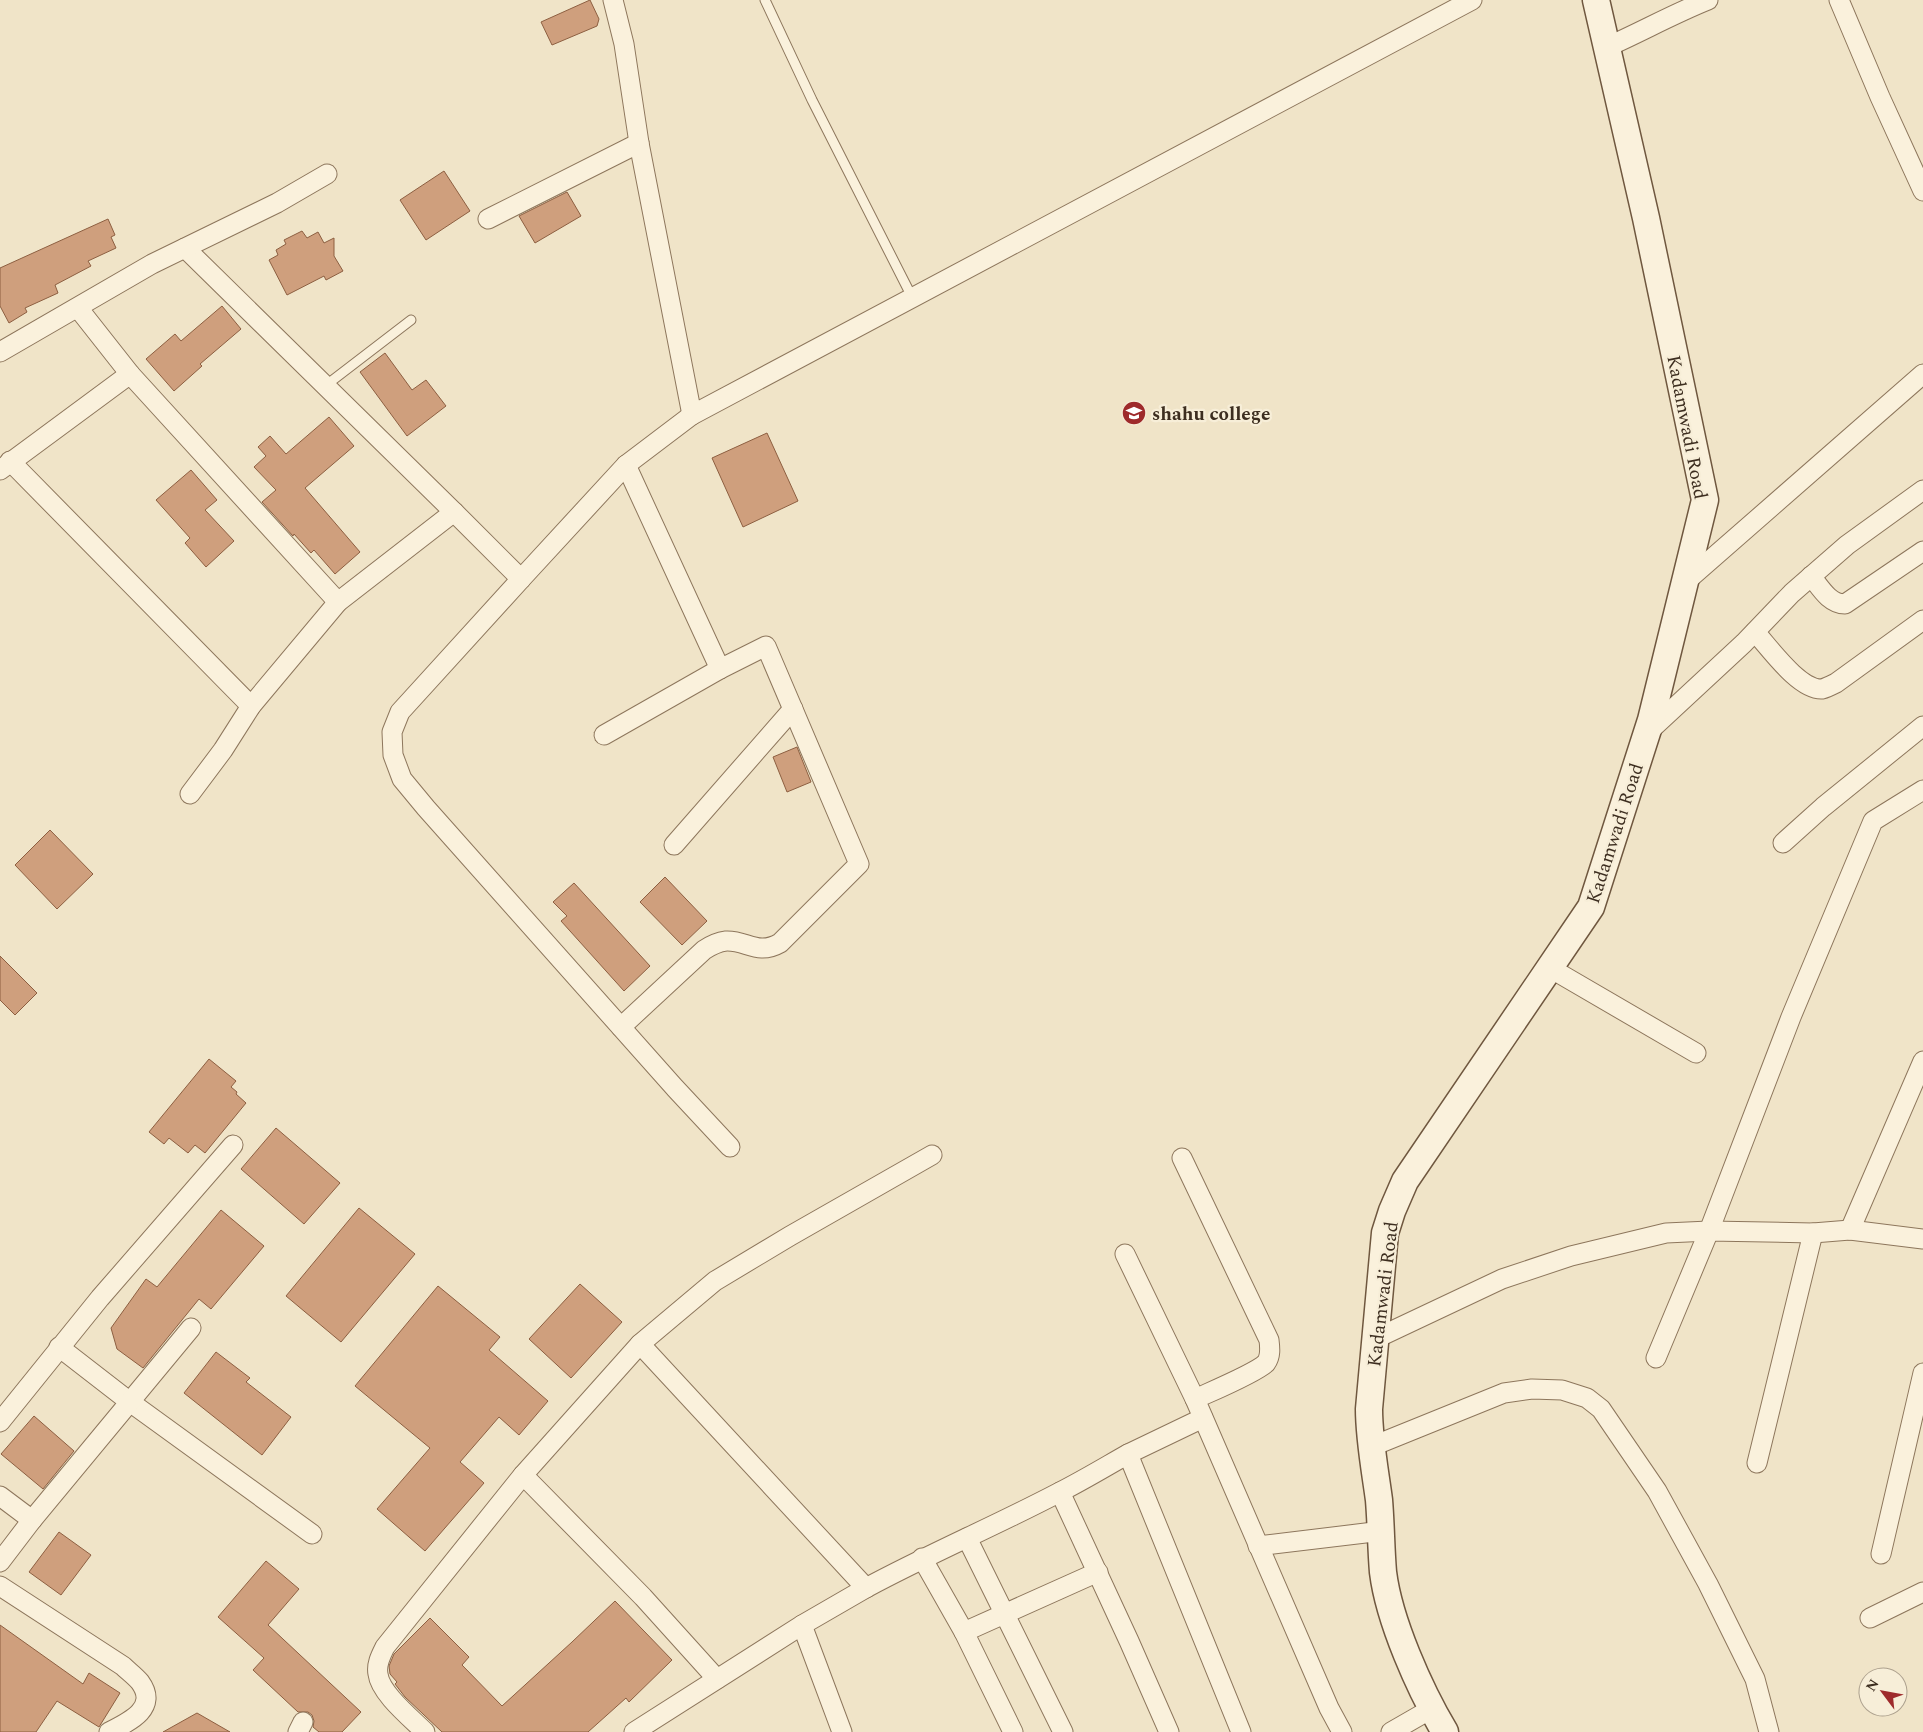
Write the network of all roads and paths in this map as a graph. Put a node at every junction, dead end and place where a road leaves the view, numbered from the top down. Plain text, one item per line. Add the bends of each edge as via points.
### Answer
1 (613, 0) edge
2 (765, 0) edge
3 (1472, 0) edge
4 (1596, 0) edge
5 (1708, 0) edge
6 (1839, 0) edge
7 (1607, 46) junction
8 (639, 142) junction
9 (327, 174) dead end
10 (1923, 191) edge
11 (488, 220) dead end
12 (185, 248) junction
13 (912, 297) junction
14 (78, 308) junction
15 (411, 320) dead end
16 (0, 352) edge
17 (130, 374) junction
18 (1923, 374) edge
19 (325, 386) junction
20 (692, 415) junction
21 (5, 465) edge
22 (626, 465) junction
23 (1923, 490) edge
24 (454, 512) junction
25 (1923, 551) edge
26 (1811, 576) junction
27 (521, 579) junction
28 (1684, 583) junction
29 (338, 602) junction
30 (1923, 620) edge
31 (1754, 632) junction
32 (720, 669) junction
33 (251, 706) junction
34 (793, 709) junction
35 (1923, 726) edge
36 (604, 734) dead end
37 (1646, 734) junction
38 (1923, 790) edge
39 (190, 794) dead end
40 (1783, 844) dead end
41 (674, 845) dead end
42 (1550, 968) junction
43 (620, 1027) junction
44 (1696, 1054) dead end
45 (1923, 1061) edge
46 (1914, 1104) edge
47 (233, 1145) dead end
48 (730, 1147) dead end
49 (932, 1155) dead end
50 (1182, 1158) dead end
51 (1850, 1230) junction
52 (1709, 1231) junction
53 (1813, 1233) junction
54 (1923, 1239) edge
55 (1126, 1254) dead end
56 (191, 1328) dead end
57 (1377, 1338) junction
58 (640, 1344) junction
59 (59, 1347) junction
60 (1656, 1358) dead end
61 (1923, 1373) edge
62 (1195, 1399) junction
63 (130, 1402) junction
64 (1204, 1418) junction
65 (0, 1422) edge
66 (1373, 1446) junction
67 (1128, 1454) junction
68 (1757, 1462) dead end
69 (523, 1475) junction
70 (1060, 1492) junction
71 (0, 1496) edge
72 (32, 1520) junction
73 (1382, 1531) junction
74 (312, 1534) dead end
75 (968, 1538) junction
76 (1258, 1546) junction
77 (1881, 1554) dead end
78 (922, 1558) junction
79 (0, 1562) edge
80 (1098, 1572) junction
81 (0, 1586) edge
82 (866, 1588) junction
83 (1923, 1592) edge
84 (1005, 1615) junction
85 (1870, 1618) dead end
86 (802, 1625) junction
87 (964, 1632) junction
88 (717, 1679) junction
89 (1432, 1708) junction
90 (109, 1732) edge
91 (425, 1732) edge
92 (635, 1732) edge
93 (842, 1732) edge
94 (1014, 1732) edge
95 (1063, 1732) edge
96 (1169, 1732) edge
97 (1241, 1732) edge
98 (1342, 1732) edge
99 (1391, 1732) edge
100 (1446, 1732) edge
101 (1769, 1732) edge

1 - 8 street via 624,44
2 - 13 lane
3 - 13 street
4 - 7 street, Kadamwadi Road
5 - 7 street
6 - 10 street
7 - 28 street, Kadamwadi Road via 1705,500
8 - 11 street
8 - 20 street
9 - 12 street via 277,203
12 - 14 street
12 - 19 street
13 - 20 street
14 - 16 street
14 - 17 street
15 - 19 lane
17 - 21 street
17 - 29 street
18 - 28 street
19 - 24 street
20 - 22 street
21 - 33 street
22 - 27 street
22 - 32 street
23 - 26 street
24 - 27 street
24 - 29 street
25 - 26 street via 1845,604 1837,604 1829,598
26 - 31 street
27 - 43 street via 400,712 392,732 394,755 402,778 426,808
28 - 37 street, Kadamwadi Road
29 - 33 street
30 - 31 street via 1836,683 1822,689 1808,686 1795,676
31 - 37 street
32 - 34 street via 766,646
32 - 36 street
33 - 39 street
34 - 41 street
34 - 43 street via 858,864 780,943 763,949 727,941 715,944 704,950
35 - 40 street via 1823,807
37 - 42 street, Kadamwadi Road via 1591,907
38 - 52 street via 1873,821 1791,1017
42 - 44 street
42 - 57 street, Kadamwadi Road via 1405,1181 1385,1233
43 - 48 street
45 - 46 street
46 - 51 street
47 - 59 street
49 - 58 street via 715,1281
50 - 62 street via 1269,1340 1270,1352 1266,1362 1256,1369
51 - 53 street
51 - 54 street
52 - 53 street
52 - 57 street via 1666,1233 1571,1256 1502,1279
52 - 60 street
53 - 68 street
55 - 62 street
56 - 63 street
57 - 66 street, Kadamwadi Road via 1369,1409
58 - 69 street
58 - 82 street
59 - 63 street
59 - 65 street
61 - 77 street
62 - 64 street
63 - 72 street
63 - 74 street
64 - 67 street
64 - 76 street
66 - 73 street, Kadamwadi Road
66 - 101 street via 1504,1393 1532,1389 1562,1390 1587,1398 1600,1409 1657,1491 1708,1584 1755,1678
67 - 70 street
67 - 97 street
69 - 88 street via 643,1597
69 - 91 street via 379,1658 378,1673 382,1685
70 - 75 street
70 - 80 street
71 - 72 street
72 - 79 street
73 - 76 street
73 - 89 street, Kadamwadi Road via 1383,1573 1394,1619
75 - 78 street
75 - 84 street
76 - 98 street via 1328,1708
78 - 82 street
78 - 87 street
80 - 84 street
80 - 96 street
81 - 90 street via 123,1666 140,1681 147,1695 145,1705 134,1719
82 - 86 street
83 - 85 street
84 - 87 street
84 - 95 street
86 - 88 street
86 - 93 street
87 - 94 street
88 - 92 street
89 - 99 street
89 - 100 street, Kadamwadi Road

